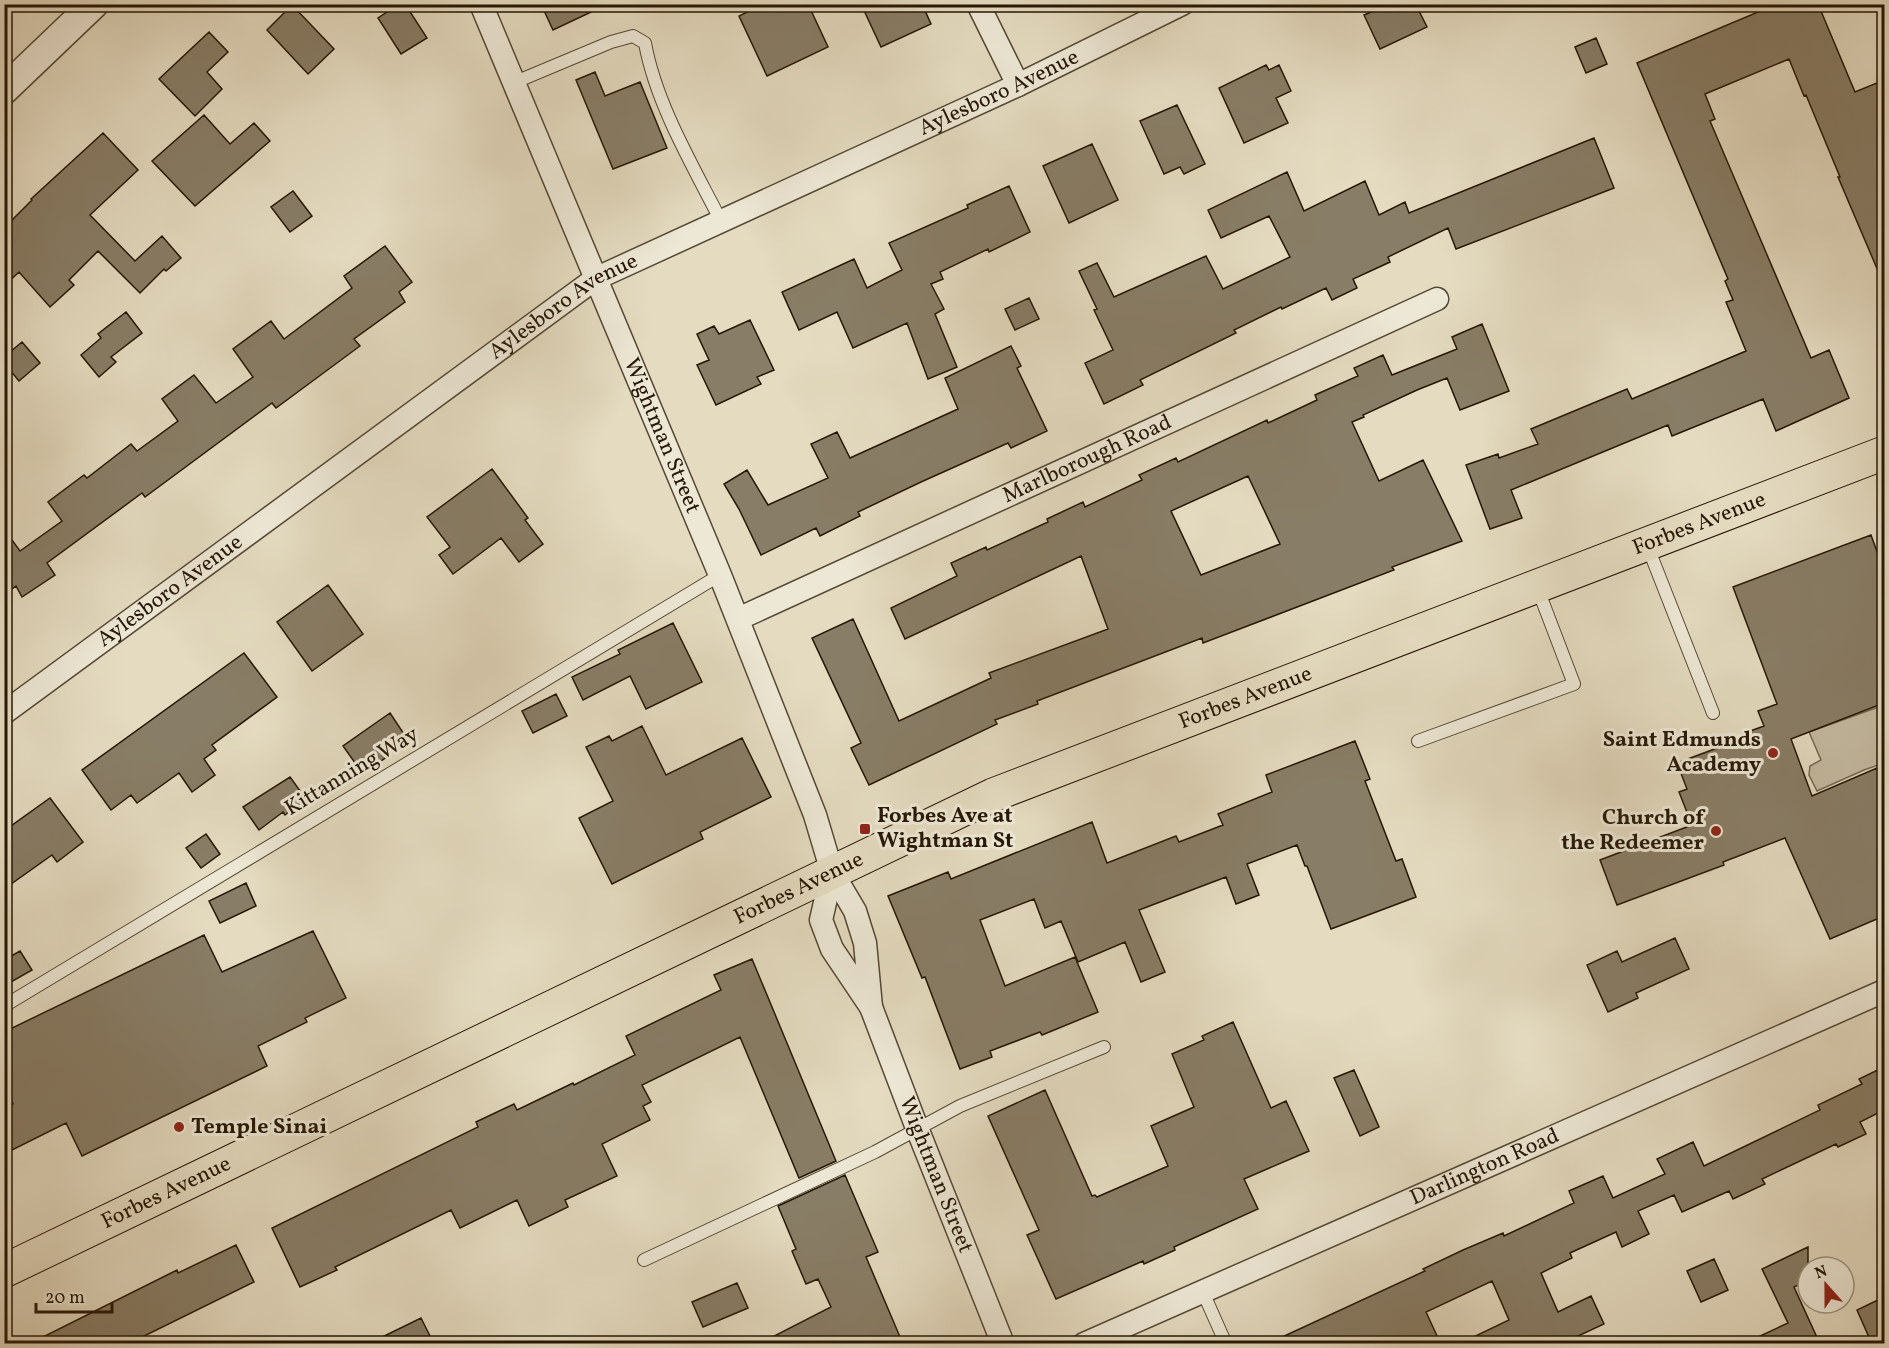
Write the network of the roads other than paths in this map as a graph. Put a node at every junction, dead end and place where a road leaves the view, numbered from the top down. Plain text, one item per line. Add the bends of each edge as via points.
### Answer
1 (94, 4) edge
2 (481, 4) edge
3 (978, 4) edge
4 (1169, 7) edge
5 (513, 83) junction
6 (1018, 85) junction
7 (4, 90) edge
8 (721, 221) junction
9 (595, 279) junction
10 (1437, 299) dead end
11 (1884, 453) edge
12 (1647, 544) junction
13 (720, 575) junction
14 (1537, 586) junction
15 (738, 619) junction
16 (4, 712) edge
17 (1713, 713) dead end
18 (1418, 741) dead end
19 (831, 872) junction
20 (1884, 991) edge
21 (4, 1005) edge
22 (871, 1006) junction
23 (1104, 1047) dead end
24 (917, 1128) junction
25 (644, 1260) dead end
26 (4, 1271) edge
27 (1202, 1290) junction
28 (1003, 1344) edge
29 (1084, 1344) edge
30 (1226, 1344) edge

1 - 7 street
2 - 5 street, Wightman Street
3 - 6 street
4 - 6 street, Aylesboro Avenue
5 - 8 lane via 611,42 633,36 645,43 666,108
5 - 9 street, Wightman Street
6 - 8 street, Aylesboro Avenue
8 - 9 street, Aylesboro Avenue
9 - 13 street, Wightman Street
9 - 16 street, Aylesboro Avenue
10 - 15 street, Marlborough Road
11 - 12 main road, Forbes Avenue
12 - 14 main road, Forbes Avenue
12 - 17 lane
13 - 15 street, Wightman Street
13 - 21 lane, Kittanning Way
14 - 18 lane via 1574,684
14 - 19 main road, Forbes Avenue via 993,795
15 - 19 street, Wightman Street via 815,814
19 - 22 street, Wightman Street via 855,910 862,932
19 - 22 street, Wightman Street via 821,920 832,949
19 - 26 main road, Forbes Avenue
20 - 27 street, Darlington Road
22 - 24 street, Wightman Street
23 - 24 lane via 960,1106
24 - 25 lane via 875,1152
24 - 28 street, Wightman Street
27 - 29 street, Darlington Road
27 - 30 lane

